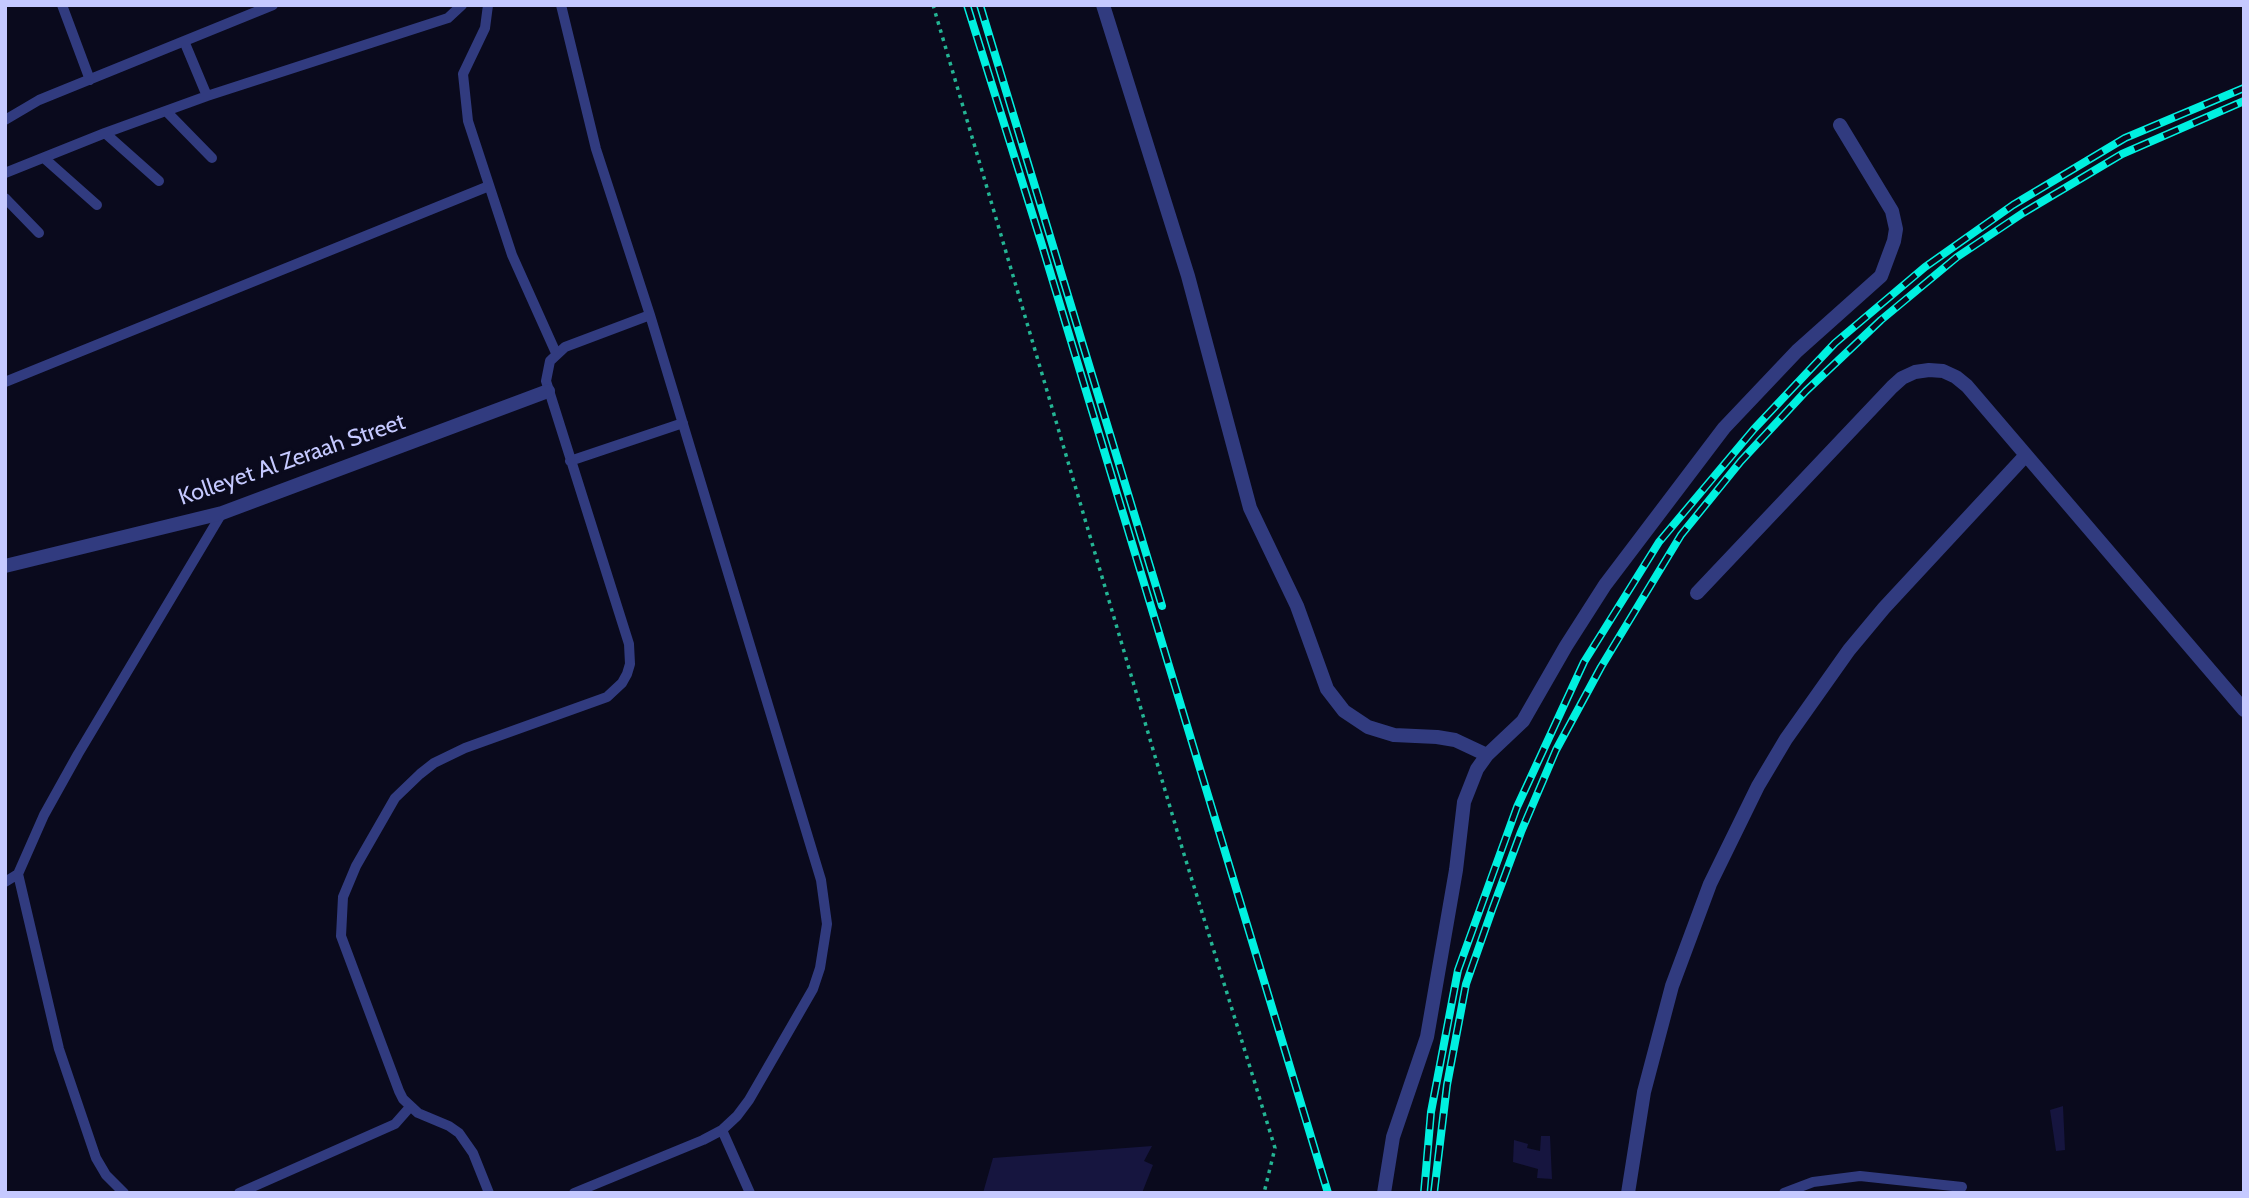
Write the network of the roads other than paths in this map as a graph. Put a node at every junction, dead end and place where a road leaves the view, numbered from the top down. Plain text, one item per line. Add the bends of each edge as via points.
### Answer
1 (62, 5) edge
2 (273, 5) edge
3 (463, 5) edge
4 (488, 5) edge
5 (561, 5) edge
6 (1103, 5) edge
7 (184, 41) junction
8 (90, 80) junction
9 (207, 96) junction
10 (166, 111) junction
11 (5, 120) edge
12 (1840, 125) dead end
13 (105, 133) junction
14 (44, 158) junction
15 (212, 158) dead end
16 (5, 173) edge
17 (159, 181) dead end
18 (489, 186) junction
19 (5, 198) edge
20 (97, 205) dead end
21 (39, 233) dead end
22 (650, 315) junction
23 (556, 353) junction
24 (5, 382) edge
25 (548, 391) junction
26 (683, 423) junction
27 (2026, 456) junction
28 (570, 461) junction
29 (222, 513) junction
30 (5, 566) edge
31 (1697, 593) dead end
32 (2244, 710) edge
33 (1487, 755) junction
34 (18, 874) junction
35 (5, 882) edge
36 (410, 1107) junction
37 (722, 1130) junction
38 (1962, 1187) dead end
39 (124, 1193) edge
40 (239, 1193) edge
41 (489, 1193) edge
42 (574, 1193) edge
43 (750, 1193) edge
44 (1384, 1193) edge
45 (1628, 1193) edge
46 (1784, 1193) edge

1 - 8 lane
2 - 7 lane
3 - 9 lane via 448,18
4 - 18 lane via 485,28 463,74 468,121
5 - 22 lane via 596,149
6 - 33 street via 1188,276 1250,508 1297,606 1326,689 1344,711 1368,727 1394,735 1455,740
7 - 8 lane
7 - 9 lane
8 - 11 lane via 39,100
9 - 10 lane
10 - 13 lane
10 - 15 lane
12 - 33 street via 1892,211 1895,241 1881,276 1797,351 1724,428 1605,585 1523,722
13 - 14 lane
13 - 17 lane
14 - 16 lane
14 - 20 lane
18 - 23 lane via 512,255
18 - 24 lane
19 - 21 lane
22 - 23 lane
22 - 26 lane
23 - 25 lane via 546,370
25 - 28 lane
25 - 29 street, Kolleyet Al Zeraah Street
26 - 28 lane
26 - 37 lane via 821,880 827,924 813,989 749,1100
27 - 31 street via 1956,377 1936,370 1915,372 1892,387
27 - 32 street
27 - 45 street via 1849,650 1758,786 1710,884 1672,986 1644,1092
28 - 36 lane via 629,644 627,674 607,697 465,748 420,774 395,798 343,897 341,936 399,1091
29 - 30 street, Kolleyet Al Zeraah Street
29 - 34 lane via 78,754
33 - 44 street via 1464,802 1433,1009 1393,1137
34 - 35 lane
34 - 39 lane via 59,1049 96,1158
36 - 40 lane via 395,1124
36 - 41 lane via 459,1133
37 - 42 lane
37 - 43 lane
38 - 46 lane via 1860,1176 1813,1182

